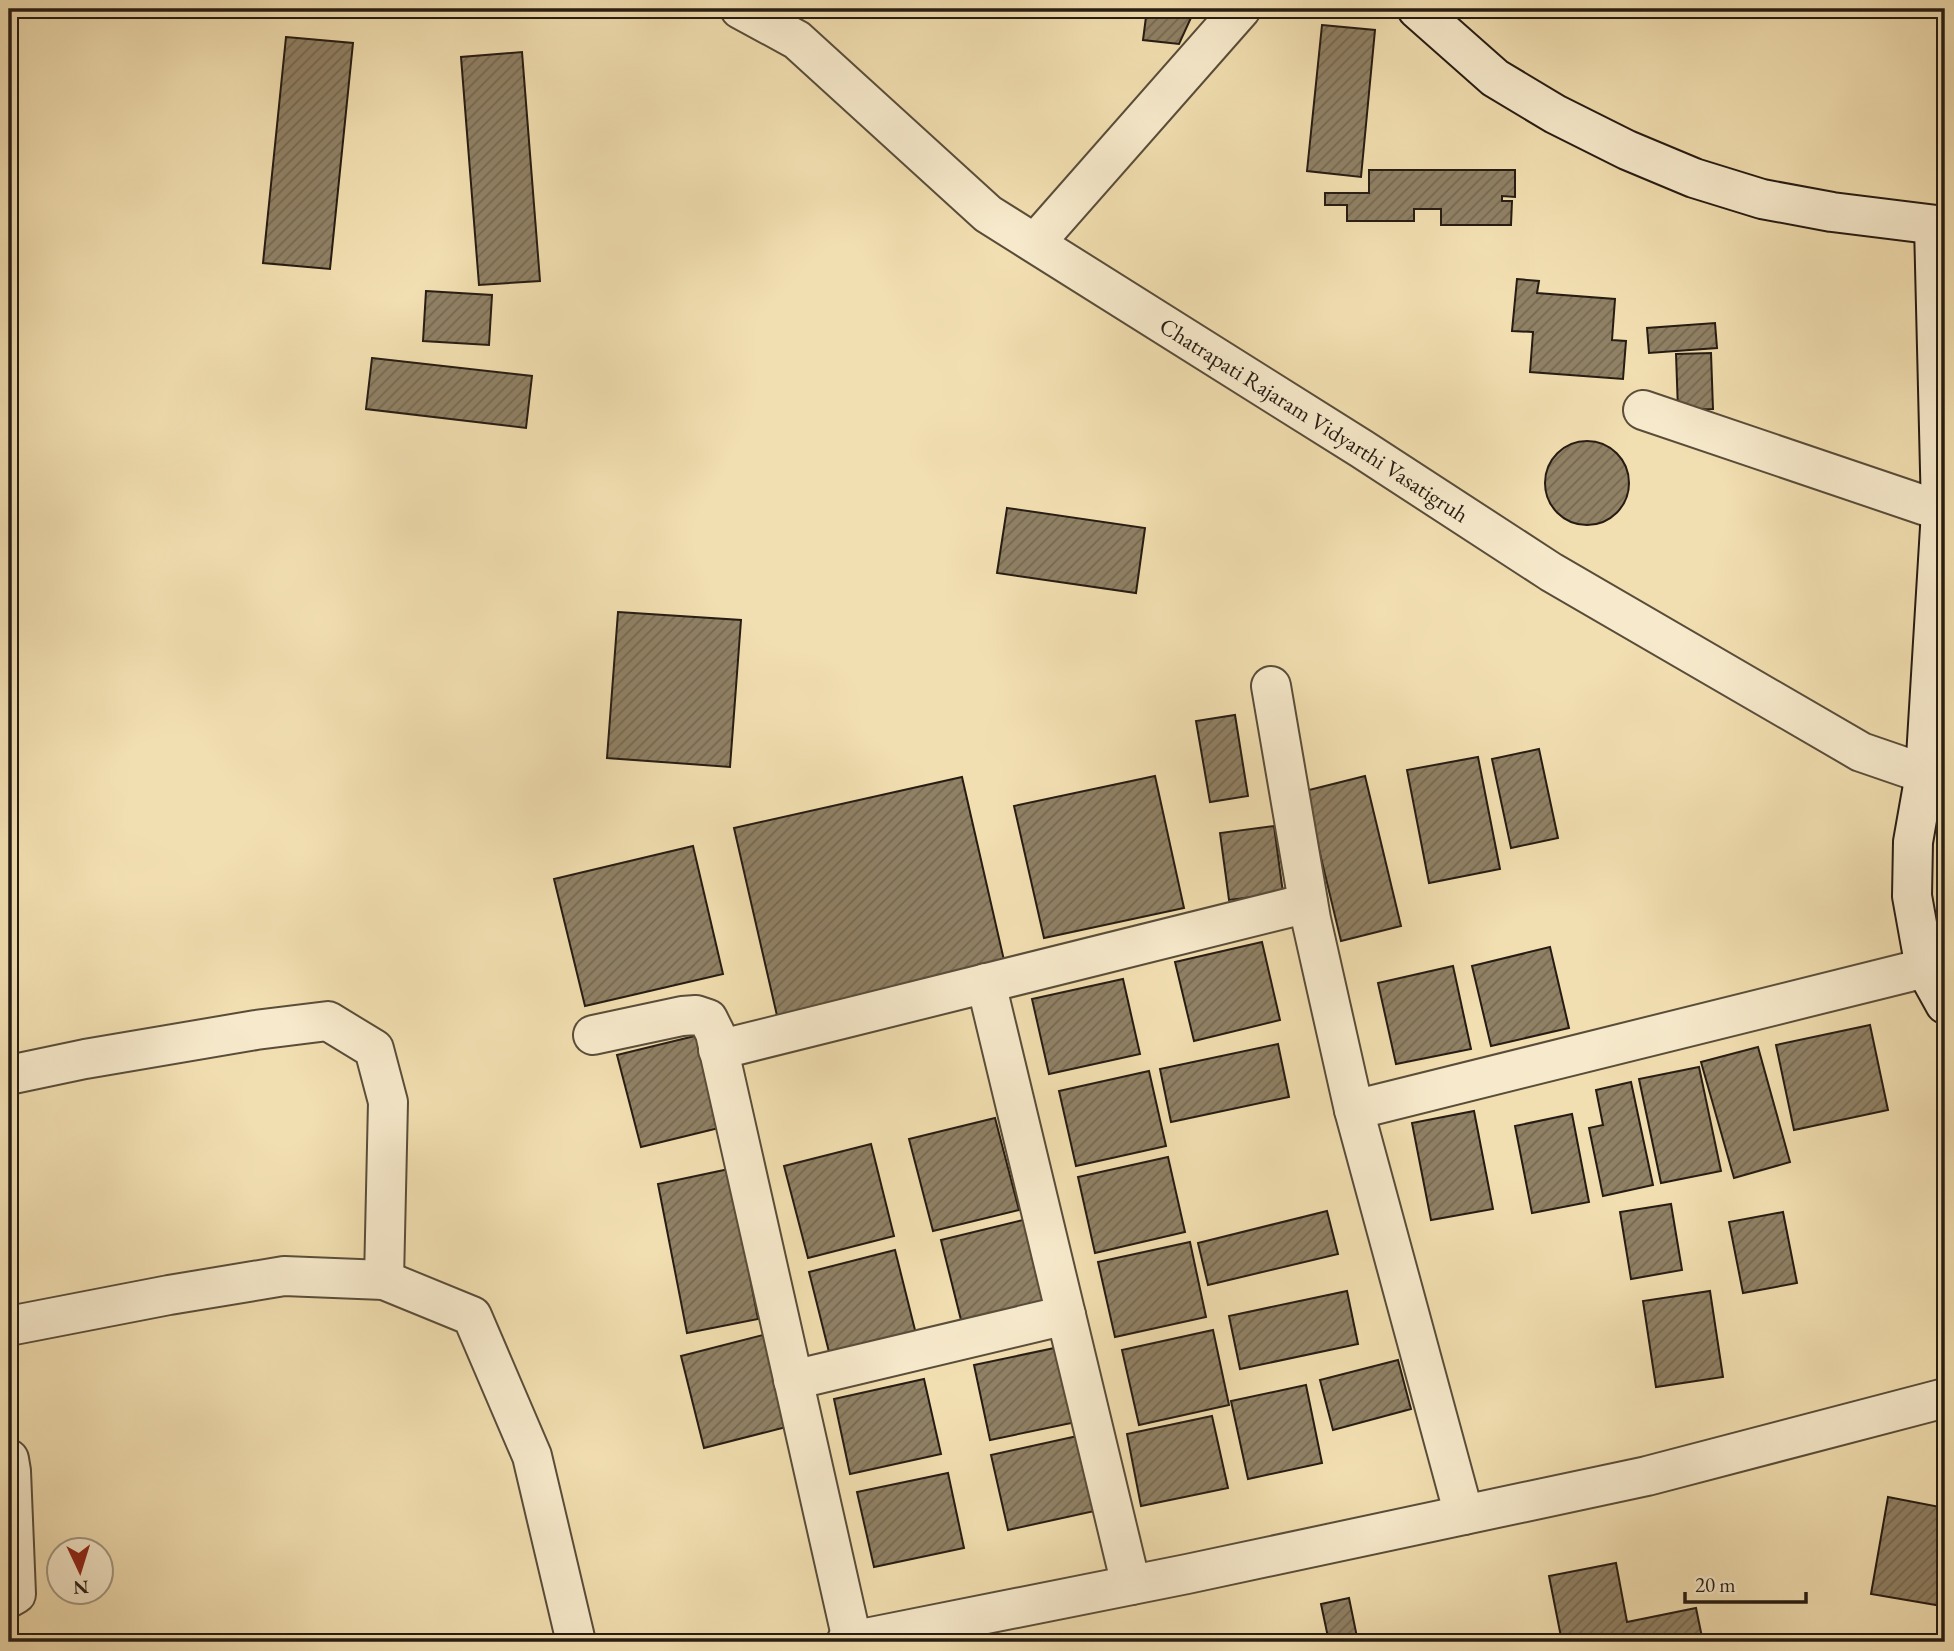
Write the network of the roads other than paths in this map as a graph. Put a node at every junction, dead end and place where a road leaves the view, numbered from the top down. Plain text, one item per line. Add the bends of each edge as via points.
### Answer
1 (740, 9) edge
2 (1241, 9) edge
3 (1417, 9) edge
4 (1940, 225) edge
5 (1035, 243) junction
6 (1643, 410) dead end
7 (1941, 511) junction
8 (1271, 686) dead end
9 (1935, 770) edge
10 (1308, 903) junction
11 (1925, 968) junction
12 (986, 983) junction
13 (1945, 1004) edge
14 (593, 1035) dead end
15 (718, 1050) junction
16 (9, 1076) edge
17 (1354, 1110) junction
18 (384, 1280) junction
19 (1066, 1315) junction
20 (9, 1326) edge
21 (793, 1380) junction
22 (1945, 1398) edge
23 (9, 1459) edge
24 (1465, 1515) junction
25 (1131, 1585) junction
26 (9, 1598) edge
27 (849, 1641) edge
28 (576, 1642) edge

1 - 5 street, Chatrapati Rajaram Vidyarthi Vasatigruh via 797,40 988,214
2 - 5 street
3 - 4 street via 1495,79 1555,114 1682,174 1762,199
4 - 7 street
5 - 9 street, Chatrapati Rajaram Vidyarthi Vasatigruh via 1551,572 1861,752
6 - 7 street
7 - 9 street
8 - 10 street
9 - 11 street via 1913,842 1912,896
10 - 12 street
10 - 17 street
11 - 13 street
11 - 17 street
12 - 15 street
12 - 19 street
14 - 15 street via 696,1015 708,1019
15 - 21 street
16 - 18 street via 85,1059 328,1021 374,1049 388,1102
17 - 24 street
18 - 20 street via 284,1276
18 - 28 street via 472,1316 532,1456
19 - 21 street
19 - 25 street
21 - 27 street
22 - 24 street via 1647,1476
23 - 26 street via 16,1594
24 - 25 street
25 - 27 street

